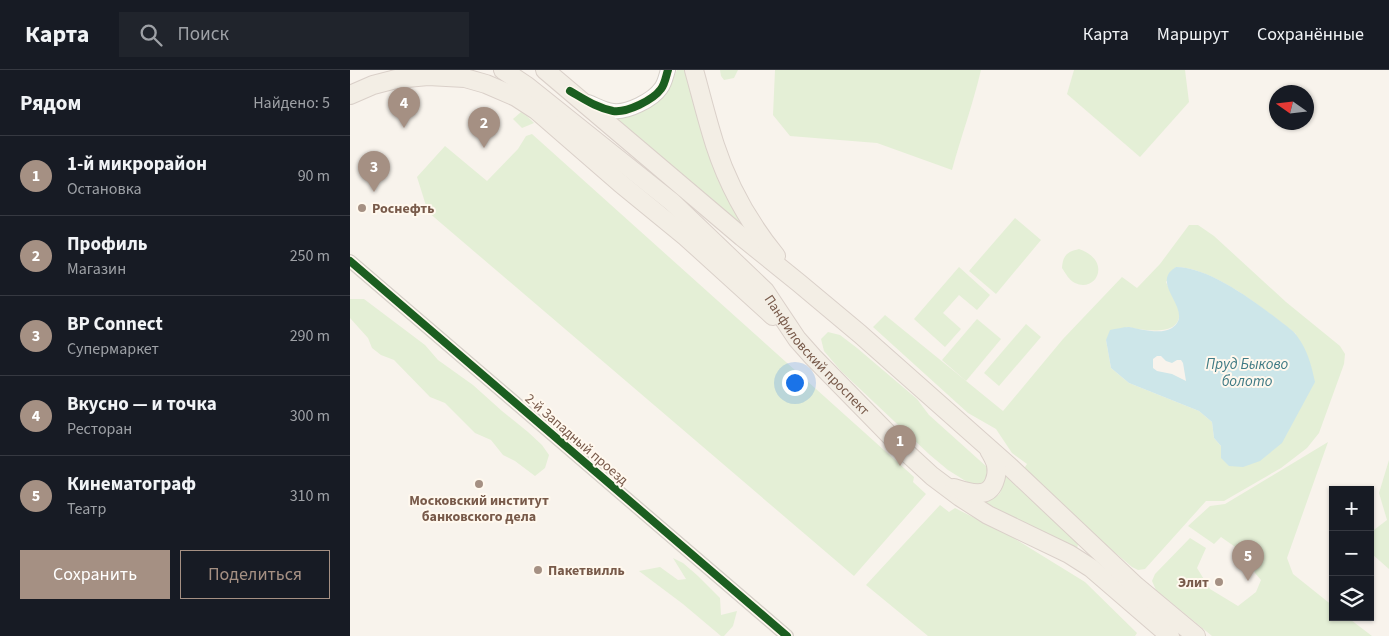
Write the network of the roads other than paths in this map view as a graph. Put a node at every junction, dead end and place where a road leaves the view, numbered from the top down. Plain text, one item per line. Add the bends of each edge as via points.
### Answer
1 (380, 70) edge
2 (503, 70) edge
3 (545, 70) edge
4 (668, 70) edge
5 (694, 70) edge
6 (570, 91) junction
7 (350, 94) edge
8 (350, 261) edge
9 (799, 283) junction
10 (797, 339) junction
11 (988, 448) junction
12 (939, 482) junction
13 (787, 636) edge
14 (1170, 636) edge
15 (1196, 636) edge

1 - 7 main road
2 - 10 main road, Панфиловский проспект via 672,202 765,291
3 - 6 main road
4 - 6 street via 661,89 628,110 602,108
5 - 9 main road via 715,146 737,196 760,235
6 - 9 main road
7 - 10 main road via 396,79 428,76 472,80 516,97 536,110 686,237
8 - 13 street, 2-й Западный проезд
9 - 11 main road
10 - 12 main road, Панфиловский проспект
11 - 12 main road via 996,470 993,486 987,492 972,493
11 - 15 main road via 1136,586
12 - 14 main road, Панфиловский проспект via 988,515 1092,568

